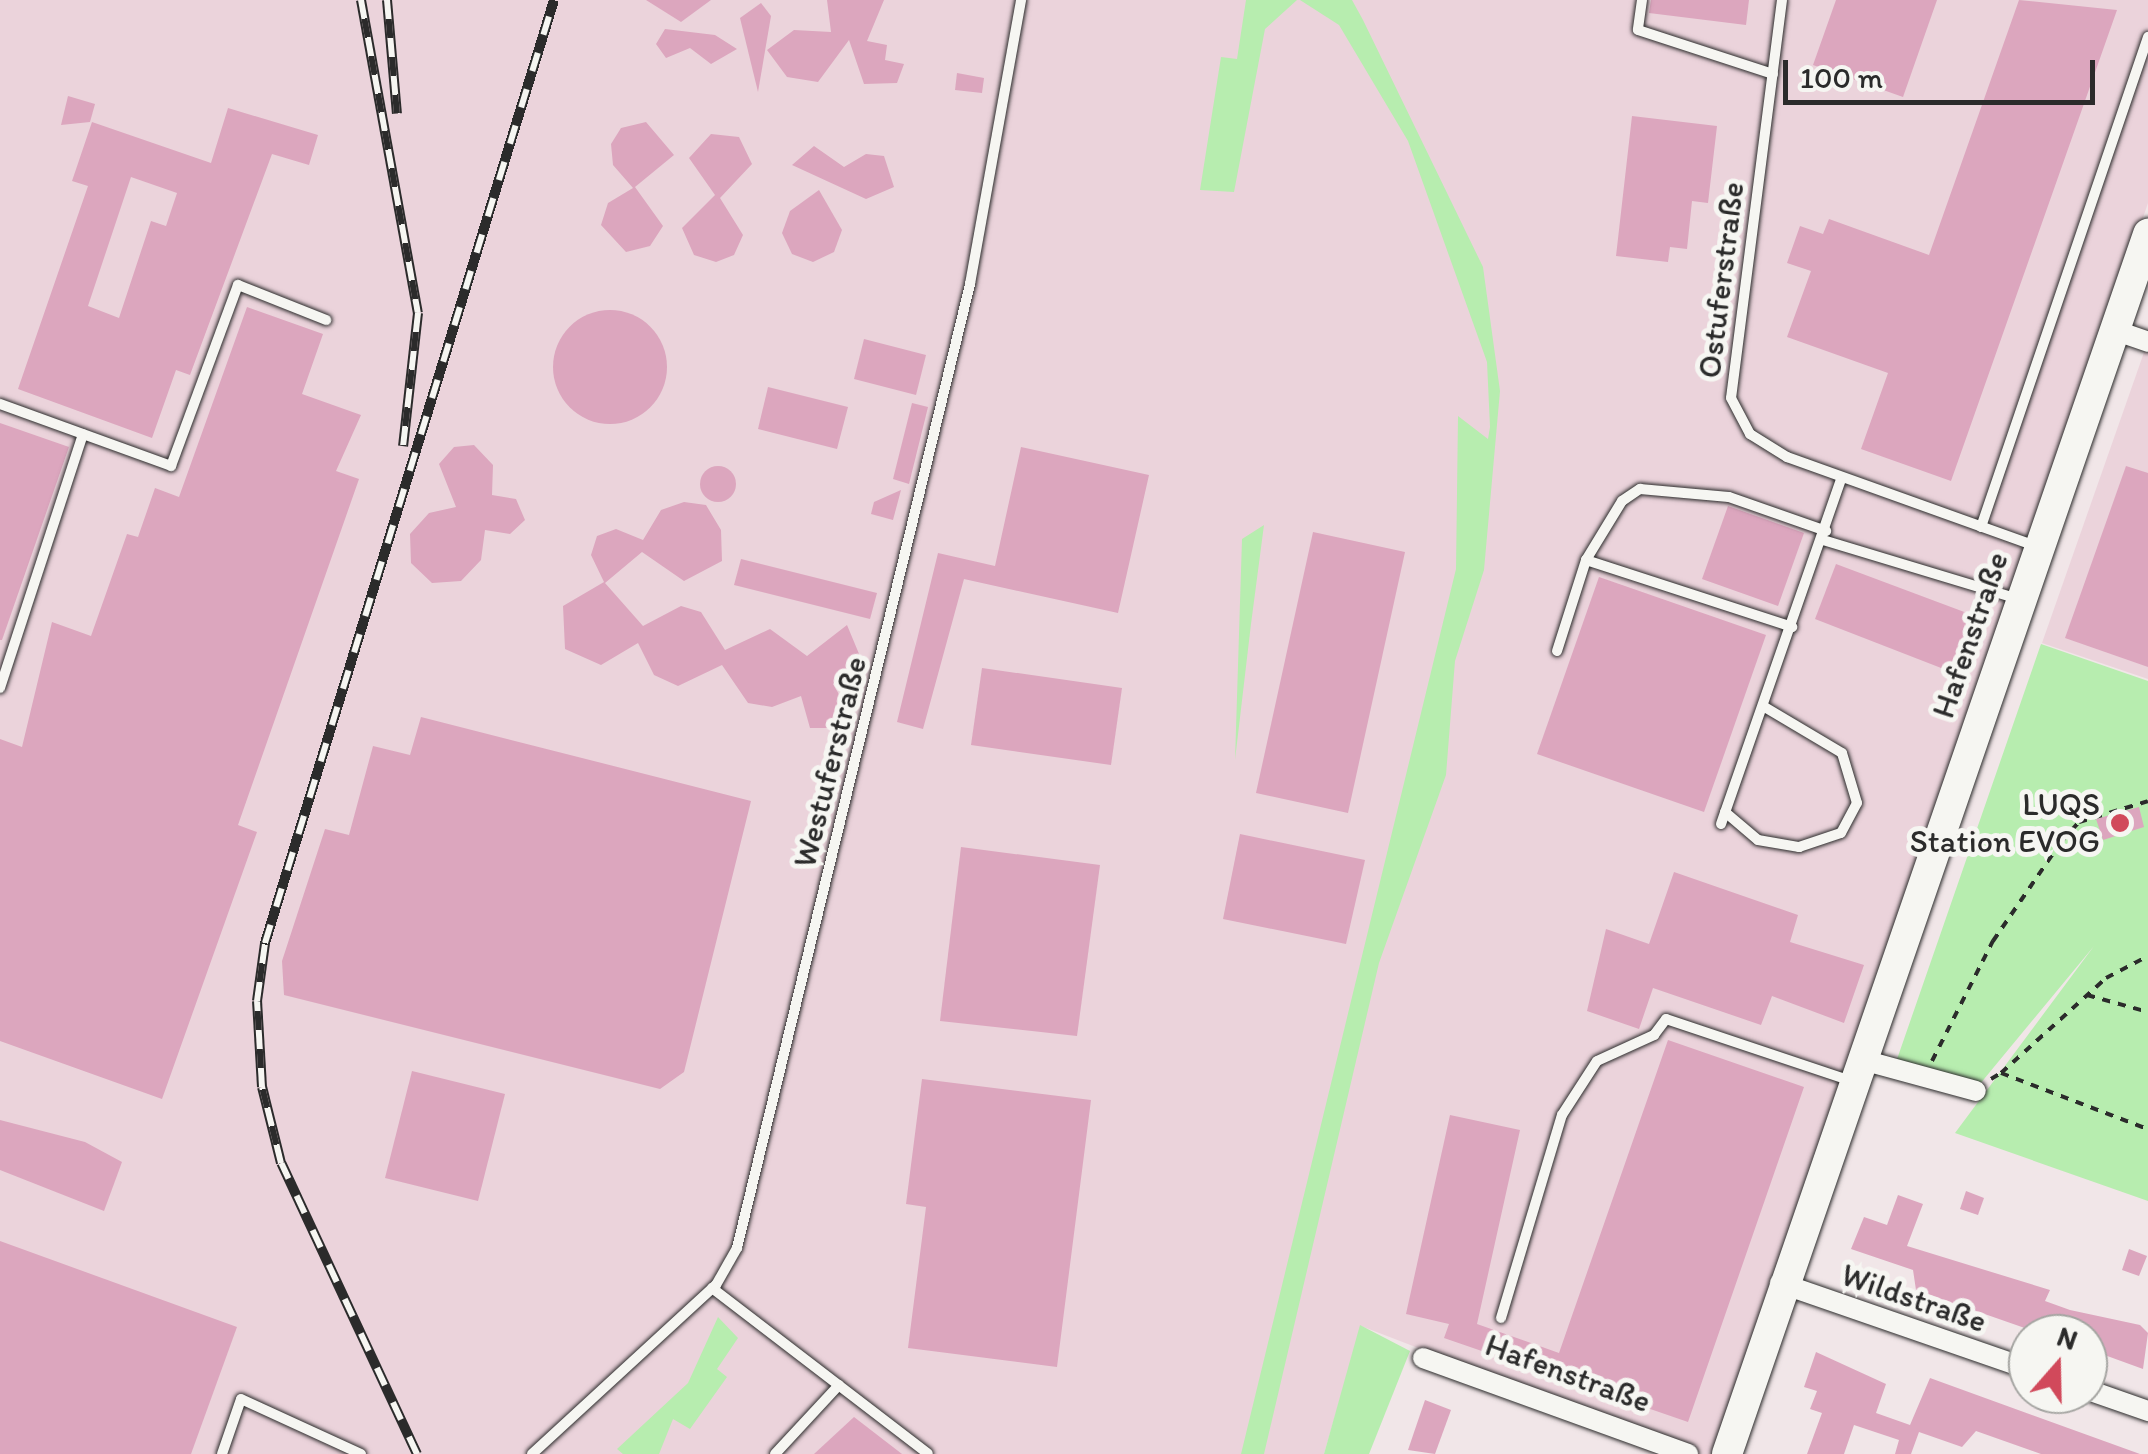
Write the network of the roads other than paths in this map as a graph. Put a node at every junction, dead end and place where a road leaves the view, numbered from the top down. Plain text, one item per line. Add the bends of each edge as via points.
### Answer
1 (1021, 0) edge
2 (1642, 0) edge
3 (1782, 0) edge
4 (2148, 37) edge
5 (1773, 74) junction
6 (2148, 234) edge
7 (326, 320) dead end
8 (2114, 330) junction
9 (2148, 342) edge
10 (0, 404) edge
11 (83, 434) junction
12 (1842, 477) junction
13 (1981, 527) junction
14 (1825, 535) junction
15 (2037, 546) junction
16 (1586, 560) junction
17 (2019, 600) junction
18 (1792, 627) junction
19 (1557, 651) dead end
20 (0, 688) edge
21 (1763, 706) junction
22 (1856, 1070) junction
23 (1976, 1091) road end
24 (1780, 1283) junction
25 (712, 1288) junction
26 (1501, 1318) dead end
27 (1423, 1358) dead end
28 (2008, 1362) edge
29 (840, 1385) junction
30 (2108, 1397) edge
31 (2148, 1411) edge
32 (222, 1454) edge
33 (361, 1454) edge
34 (532, 1454) edge
35 (775, 1454) edge
36 (928, 1454) edge
37 (1688, 1454) edge
38 (1727, 1454) edge

1 - 25 lane, Westuferstraße via 970,284 912,528 736,1248
2 - 5 lane via 1638,30
3 - 5 lane, Ostuferstraße
4 - 13 lane
5 - 12 lane, Ostuferstraße via 1731,398 1750,434
6 - 8 street, Hafenstraße
7 - 11 lane via 238,285 171,466
8 - 9 street
8 - 15 street, Hafenstraße
10 - 11 lane
11 - 20 lane
12 - 13 lane, Ostuferstraße
12 - 14 lane
13 - 15 lane, Ostuferstraße
14 - 16 lane via 1729,497 1640,489
14 - 17 lane
14 - 18 lane
15 - 17 street, Hafenstraße
16 - 18 lane
16 - 19 lane
17 - 22 street, Hafenstraße
18 - 21 lane
21 - 21 lane via 1723,818 1758,840 1799,847 1841,832 1857,803 1842,753
22 - 23 street
22 - 24 street, Hafenstraße
22 - 26 lane via 1666,1019 1654,1035 1597,1060 1562,1115
24 - 28 street, Wildstraße
24 - 38 street, Hafenstraße
25 - 29 lane
25 - 34 lane, Westuferstraße
27 - 37 street, Hafenstraße
29 - 35 lane
29 - 36 lane
30 - 31 street
32 - 33 lane via 240,1398

